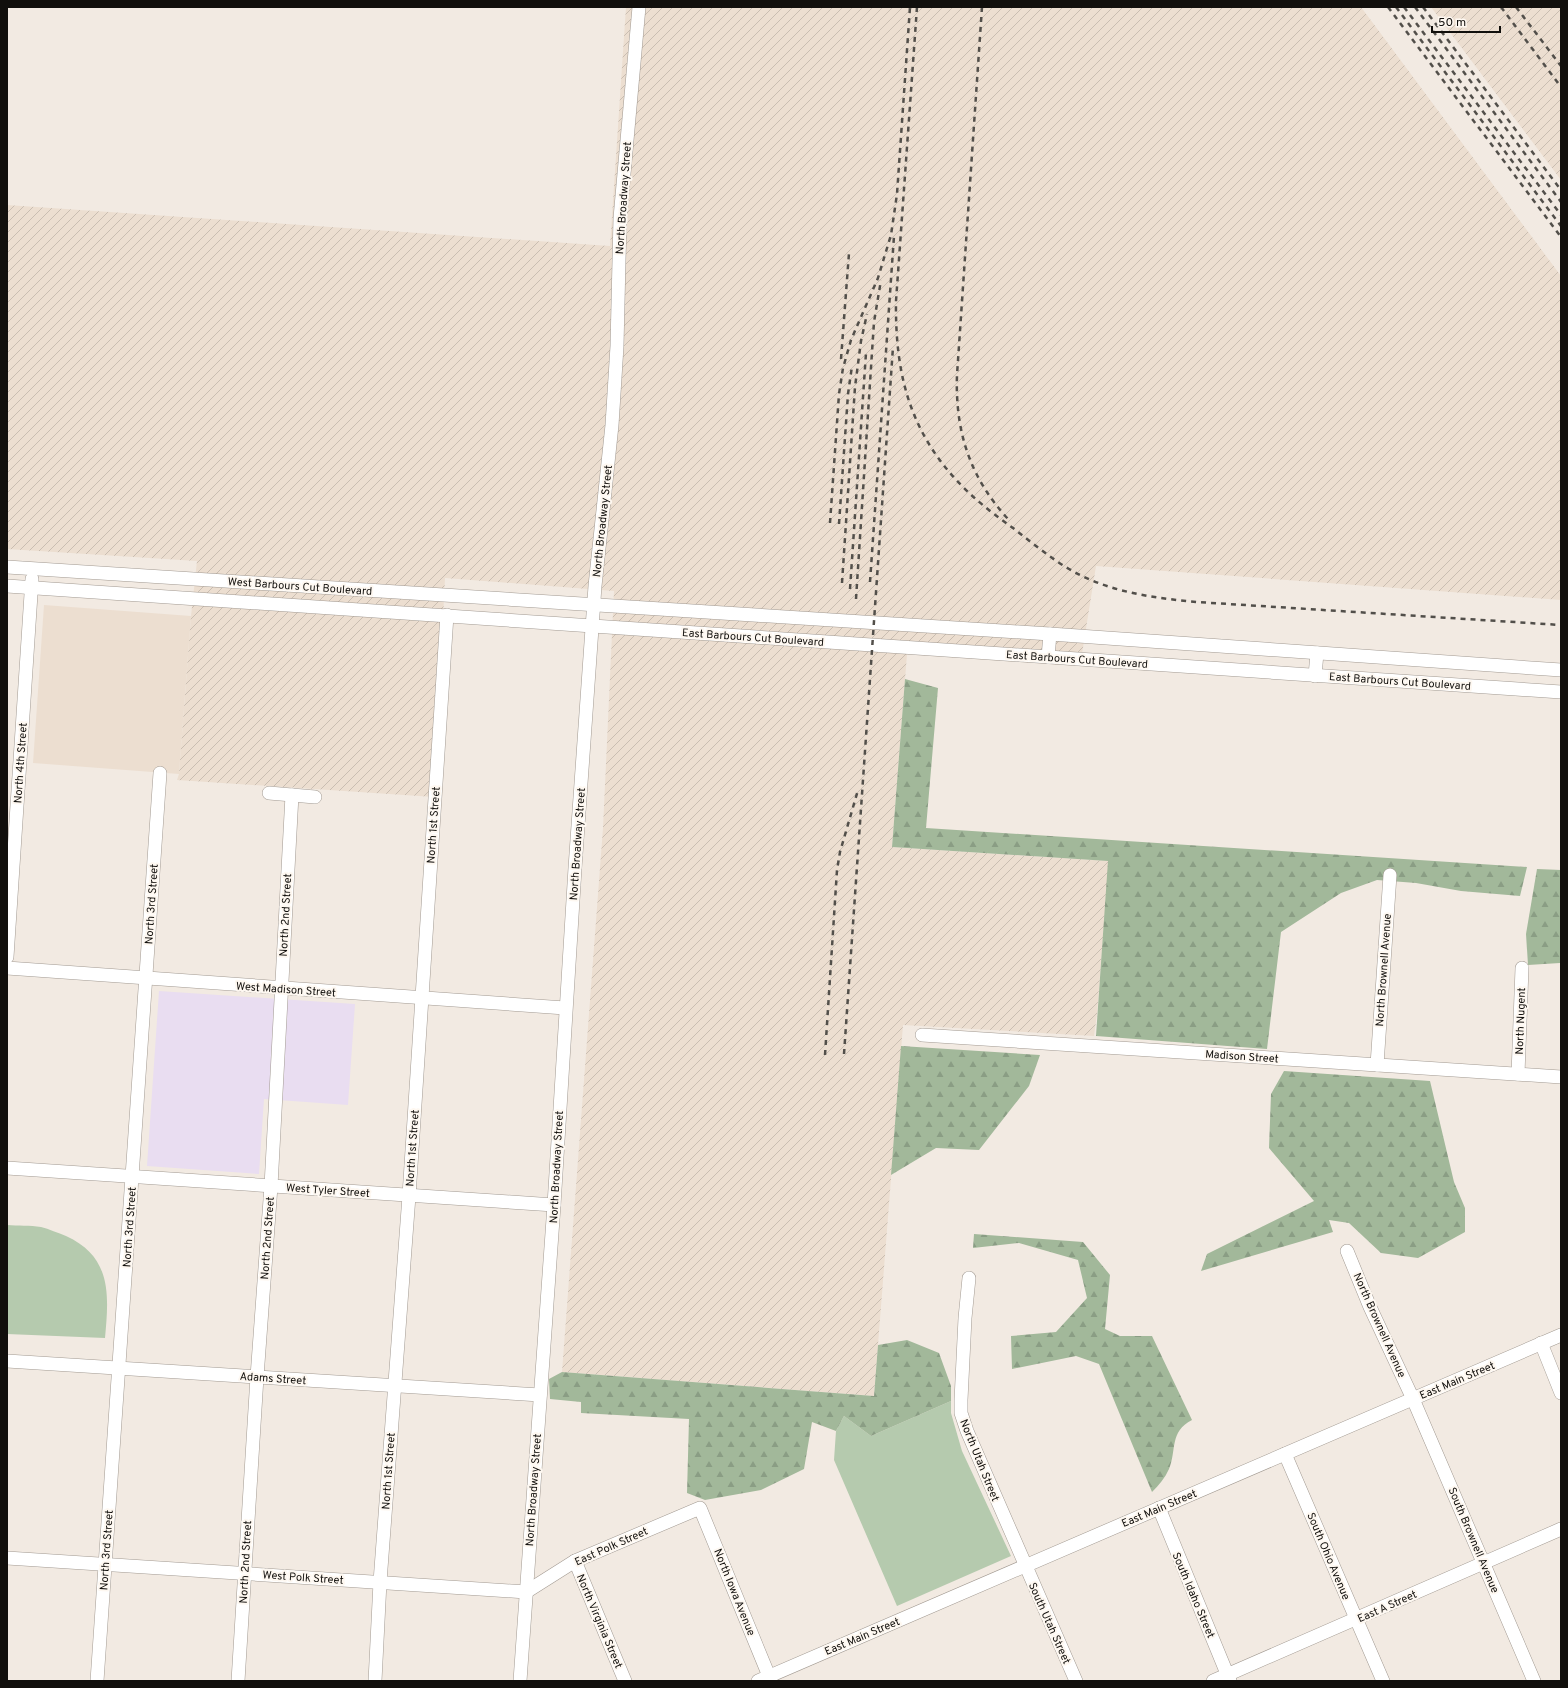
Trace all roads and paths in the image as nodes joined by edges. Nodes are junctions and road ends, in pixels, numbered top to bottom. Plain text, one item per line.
1 (639, 7) edge
2 (7, 567) edge
3 (33, 569) junction
4 (176, 578) junction
5 (266, 584) junction
6 (7, 586) edge
7 (32, 588) junction
8 (174, 597) junction
9 (263, 604) junction
10 (594, 604) junction
11 (447, 615) junction
12 (829, 620) junction
13 (592, 625) junction
14 (1050, 634) junction
15 (827, 642) junction
16 (1317, 653) junction
17 (1048, 657) junction
18 (1524, 667) junction
19 (1561, 670) edge
20 (1315, 676) junction
21 (1522, 689) junction
22 (1561, 692) edge
23 (160, 773) dead end
24 (269, 793) dead end
25 (292, 795) junction
26 (315, 797) dead end
27 (1390, 875) dead end
28 (7, 957) edge
29 (7, 968) edge
30 (1522, 968) dead end
31 (146, 979) junction
32 (282, 988) junction
33 (421, 998) junction
34 (565, 1008) junction
35 (922, 1035) dead end
36 (1377, 1065) junction
37 (1518, 1074) junction
38 (1561, 1077) edge
39 (7, 1168) edge
40 (132, 1177) junction
41 (271, 1186) junction
42 (408, 1196) junction
43 (554, 1205) junction
44 (1347, 1252) dead end
45 (969, 1278) dead end
46 (1561, 1335) edge
47 (1541, 1344) junction
48 (7, 1361) edge
49 (119, 1369) junction
50 (257, 1377) junction
51 (394, 1386) junction
52 (1561, 1393) edge
53 (540, 1395) junction
54 (1413, 1398) junction
55 (1285, 1454) junction
56 (700, 1508) joint
57 (1159, 1508) junction
58 (1561, 1529) edge
59 (7, 1558) edge
60 (575, 1562) junction
61 (1484, 1563) junction
62 (105, 1564) junction
63 (1024, 1565) junction
64 (244, 1574) junction
65 (380, 1582) junction
66 (526, 1592) junction
67 (1356, 1620) junction
68 (1229, 1678) edge
69 (766, 1679) edge
70 (97, 1681) edge
71 (238, 1681) edge
72 (375, 1681) edge
73 (520, 1681) edge
74 (625, 1681) edge
75 (1076, 1681) edge
76 (1213, 1681) edge
77 (1383, 1681) edge
78 (1534, 1681) edge

1 - 10 street, North Broadway Street
2 - 3 street, West Barbours Cut Boulevard
3 - 4 street, West Barbours Cut Boulevard
3 - 7 street, North 4th Street
4 - 5 street, West Barbours Cut Boulevard
4 - 8 street
5 - 9 street
5 - 10 street, West Barbours Cut Boulevard
6 - 7 street, West Barbours Cut Boulevard
7 - 8 street, West Barbours Cut Boulevard
7 - 28 street, North 4th Street
8 - 9 street, West Barbours Cut Boulevard
9 - 11 street, West Barbours Cut Boulevard
10 - 12 street, East Barbours Cut Boulevard
10 - 13 street, North Broadway Street
11 - 13 street, West Barbours Cut Boulevard
11 - 33 street, North 1st Street
12 - 14 street, East Barbours Cut Boulevard
12 - 15 street
13 - 15 street, East Barbours Cut Boulevard
13 - 34 street, North Broadway Street
14 - 16 street, East Barbours Cut Boulevard
14 - 17 street
15 - 17 street, East Barbours Cut Boulevard
16 - 18 street, East Barbours Cut Boulevard
16 - 20 street
17 - 20 street, East Barbours Cut Boulevard
18 - 19 street, East Barbours Cut Boulevard
18 - 21 street
20 - 21 street, East Barbours Cut Boulevard
21 - 22 street, East Barbours Cut Boulevard
23 - 31 street, North 3rd Street
24 - 25 street
25 - 26 street
25 - 32 street, North 2nd Street
27 - 36 street, North Brownell Avenue
29 - 31 street, West Madison Street
30 - 37 street, North Nugent
31 - 32 street, West Madison Street
31 - 40 street, North 3rd Street
32 - 33 street, West Madison Street
32 - 41 street, North 2nd Street
33 - 34 street, West Madison Street
33 - 42 street, North 1st Street
34 - 43 street, North Broadway Street
35 - 36 street, Madison Street
36 - 37 street, Madison Street
37 - 38 street, Madison Street
39 - 40 street, West Tyler Street
40 - 41 street, West Tyler Street
40 - 49 street, North 3rd Street
41 - 42 street, West Tyler Street
41 - 50 street, North 2nd Street
42 - 43 street, West Tyler Street
42 - 51 street, North 1st Street
43 - 53 street, North Broadway Street
44 - 54 street, North Brownell Avenue
45 - 63 street, North Utah Street
46 - 47 street, East Main Street
47 - 52 street
47 - 54 street, East Main Street
48 - 49 street, Adams Street
49 - 50 street, Adams Street
49 - 62 street, North 3rd Street
50 - 51 street, Adams Street
50 - 64 street, North 2nd Street
51 - 53 street, Adams Street
51 - 65 street, North 1st Street
53 - 66 street, North Broadway Street
54 - 55 street, East Main Street
54 - 61 street, South Brownell Avenue
55 - 57 street, East Main Street
55 - 67 street, South Ohio Avenue
56 - 60 street, East Polk Street
56 - 69 street, North Iowa Avenue
57 - 63 street, East Main Street
57 - 68 street, South Idaho Street
58 - 61 street, East A Street
59 - 62 street, West Polk Street
60 - 66 street, East Polk Street
60 - 74 street, North Virginia Street
61 - 67 street, East A Street
61 - 78 street, South Brownell Avenue
62 - 64 street, West Polk Street
62 - 70 street, North 3rd Street
63 - 69 street, East Main Street
63 - 75 street, South Utah Street
64 - 65 street, West Polk Street
64 - 71 street, North 2nd Street
65 - 66 street, West Polk Street
65 - 72 street, North 1st Street
66 - 73 street, North Broadway Street
67 - 68 street, East A Street
67 - 77 street, South Ohio Avenue
68 - 76 street, East A Street

